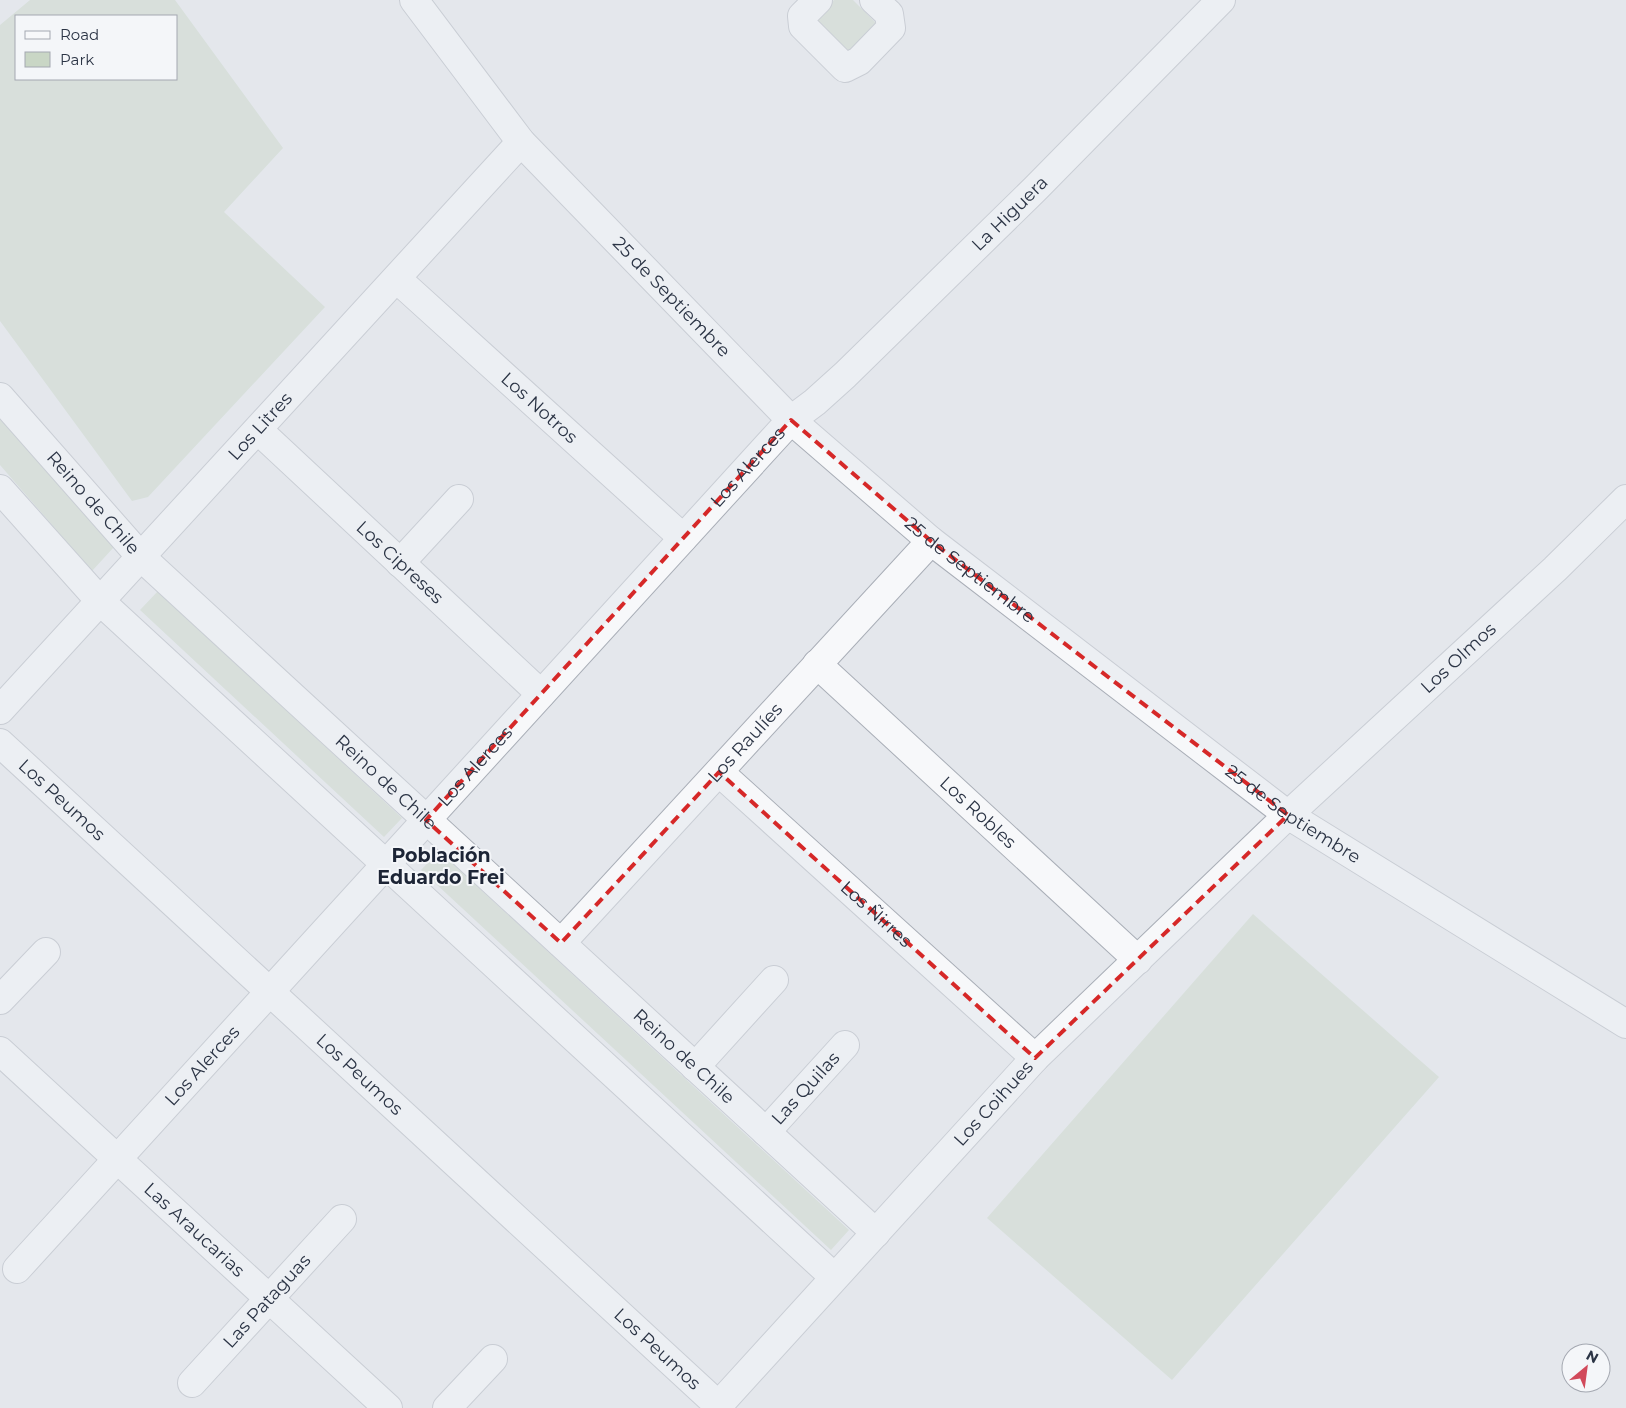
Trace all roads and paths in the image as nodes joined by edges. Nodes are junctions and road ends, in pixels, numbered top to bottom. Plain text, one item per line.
1 (414, 0) edge
2 (818, 0) edge
3 (874, 0) edge
4 (1221, 0) edge
5 (521, 142) junction
6 (397, 279) junction
7 (0, 397) edge
8 (791, 420) junction
9 (258, 430) junction
10 (0, 489) edge
11 (459, 499) dead end
12 (1626, 499) edge
13 (683, 538) junction
14 (931, 540) junction
15 (141, 557) junction
16 (400, 563) junction
17 (100, 601) junction
18 (817, 664) junction
19 (541, 694) junction
20 (0, 710) edge
21 (0, 743) edge
22 (718, 772) junction
23 (1288, 814) junction
24 (426, 820) junction
25 (386, 864) junction
26 (560, 943) junction
27 (46, 952) dead end
28 (1138, 960) junction
29 (774, 980) dead end
30 (270, 991) junction
31 (0, 1000) edge
32 (1626, 1024) edge
33 (845, 1045) dead end
34 (0, 1051) edge
35 (1035, 1058) junction
36 (695, 1067) junction
37 (766, 1132) junction
38 (118, 1159) junction
39 (342, 1219) dead end
40 (876, 1233) junction
41 (17, 1268) dead end
42 (834, 1277) junction
43 (269, 1298) junction
44 (493, 1359) dead end
45 (192, 1383) dead end
46 (717, 1407) edge
47 (388, 1408) edge
48 (447, 1408) edge

1 - 5 street, 25 de Septiembre
2 - 3 street
4 - 8 street, La Higuera
5 - 6 street, Los Litres
5 - 8 street, 25 de Septiembre
6 - 9 street, Los Litres
6 - 13 street, Los Notros
7 - 15 street, Reino de Chile
8 - 13 street, Los Alerces
8 - 14 street, 25 de Septiembre
9 - 15 street, Los Litres
9 - 16 street, Los Cipreses
10 - 17 street
11 - 16 street
12 - 23 street, Los Olmos
13 - 19 street, Los Alerces
14 - 18 street, Los Raulíes
14 - 23 street, 25 de Septiembre
15 - 17 street, Los Litres
15 - 24 street, Reino de Chile
16 - 19 street, Los Cipreses
17 - 20 street, Los Litres
17 - 25 street
18 - 22 street, Los Raulíes
18 - 28 street, Los Robles
19 - 24 street, Los Alerces
21 - 30 street, Los Peumos
22 - 26 street, Los Raulíes
22 - 35 street, Los Ñirres
23 - 28 street, Los Coihues
23 - 32 street, 25 de Septiembre
24 - 25 street, Los Alerces
24 - 26 street, Reino de Chile
25 - 30 street, Los Alerces
25 - 42 street
26 - 36 street, Reino de Chile
27 - 31 street
28 - 35 street, Los Coihues
29 - 36 street
30 - 38 street, Los Alerces
30 - 46 street, Los Peumos
33 - 37 street, Las Quilas
34 - 38 street, Las Araucarias
35 - 40 street, Los Coihues
36 - 37 street, Reino de Chile
37 - 40 street, Reino de Chile
38 - 41 street, Los Alerces
38 - 43 street, Las Araucarias
39 - 43 street, Las Pataguas
40 - 42 street, Los Coihues
42 - 46 street, Los Coihues
43 - 45 street, Las Pataguas
43 - 47 street, Las Araucarias
44 - 48 street

